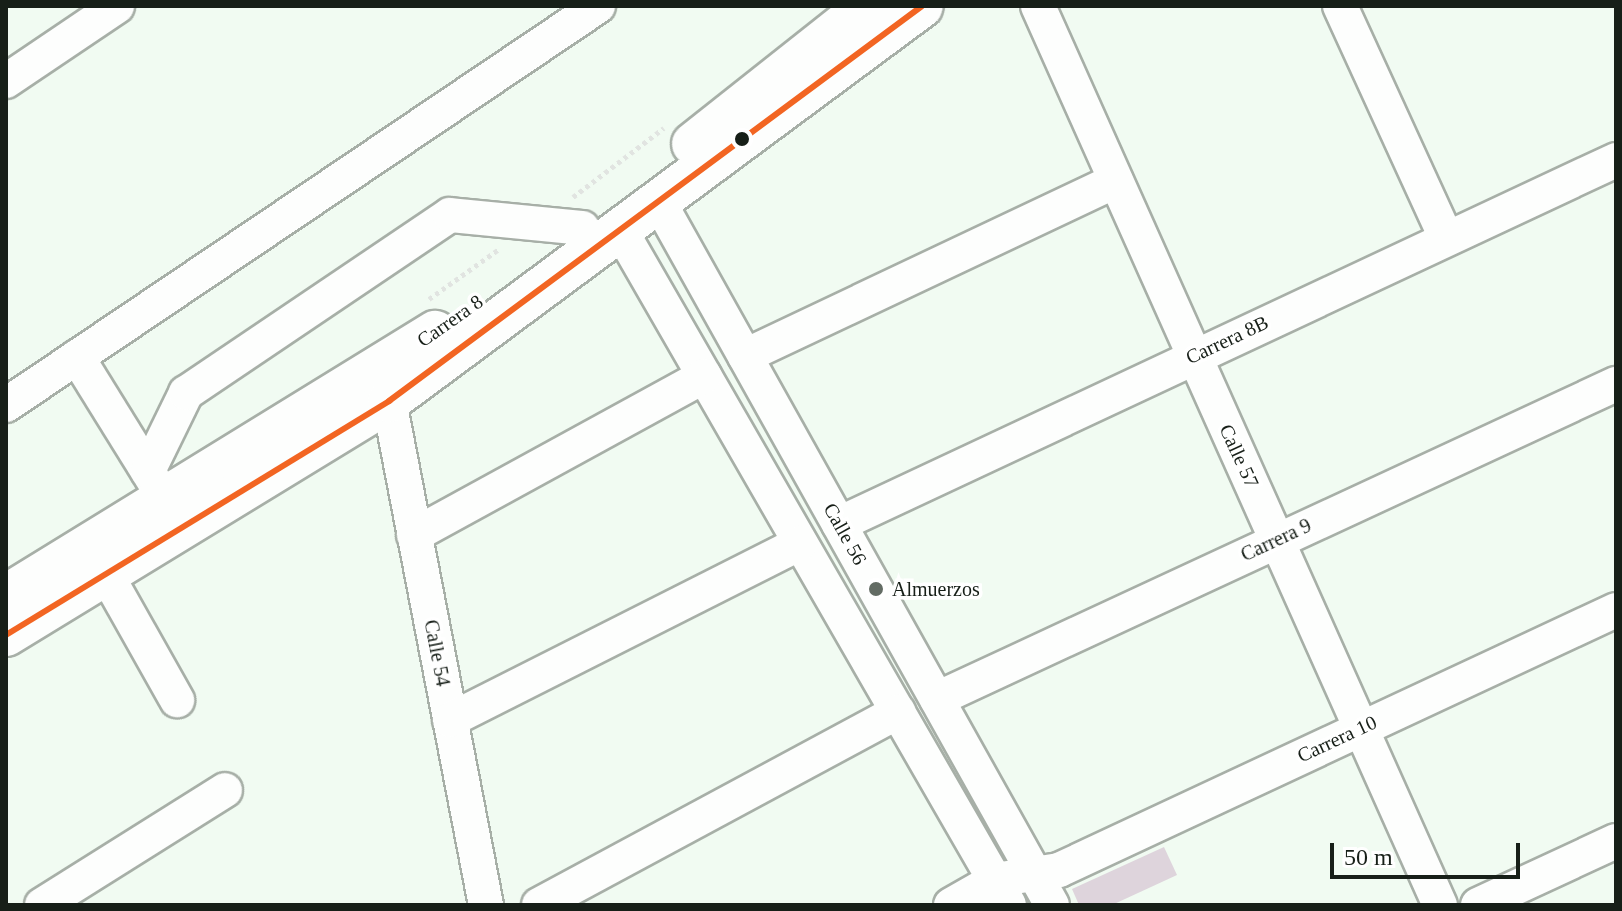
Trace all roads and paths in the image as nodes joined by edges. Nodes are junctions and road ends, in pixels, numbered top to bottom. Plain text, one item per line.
1 (117, 6) edge
2 (598, 6) edge
3 (867, 6) edge
4 (922, 6) edge
5 (1038, 6) edge
6 (1340, 6) edge
7 (6, 81) edge
8 (668, 125) dead end
9 (1616, 160) edge
10 (1116, 181) junction
11 (660, 204) junction
12 (534, 224) junction
13 (602, 230) junction
14 (1446, 238) junction
15 (421, 305) dead end
16 (745, 356) junction
17 (1193, 356) junction
18 (77, 357) junction
19 (704, 376) junction
20 (1616, 384) edge
21 (389, 401) junction
22 (6, 405) edge
23 (151, 476) junction
24 (839, 524) junction
25 (414, 535) junction
26 (1277, 539) junction
27 (800, 543) junction
28 (106, 574) junction
29 (6, 596) edge
30 (1616, 610) edge
31 (6, 635) edge
32 (937, 699) junction
33 (177, 700) dead end
34 (898, 712) junction
35 (450, 720) junction
36 (1362, 727) junction
37 (225, 790) dead end
38 (1616, 841) edge
39 (1042, 888) edge
40 (1002, 893) edge
41 (42, 905) edge
42 (486, 905) edge
43 (539, 905) edge
44 (951, 905) edge
45 (1440, 905) edge
46 (1478, 905) edge

1 - 7 street
2 - 18 street
3 - 13 main road, Carrera 8
4 - 11 main road, Carrera 8
5 - 10 street, Calle 57
6 - 14 street
8 - 12 path
9 - 14 street, Carrera 8B
10 - 16 street
10 - 17 street, Calle 57
11 - 13 main road, Carrera 8
11 - 16 street, Calle 56
12 - 13 street
12 - 15 path
12 - 23 street
13 - 19 street
13 - 21 main road, Carrera 8
13 - 23 main road, Carrera 8
14 - 17 street, Carrera 8B
16 - 24 street, Calle 56
17 - 24 street, Carrera 8B
17 - 26 street, Calle 57
18 - 22 street
18 - 23 street
19 - 25 street
19 - 27 street
20 - 26 street, Carrera 9
21 - 25 street, Calle 54
21 - 28 main road, Carrera 8
23 - 29 main road, Carrera 8
24 - 32 street, Calle 56
25 - 35 street, Calle 54
26 - 32 street, Carrera 9
26 - 36 street, Calle 57
27 - 34 street
27 - 35 street
28 - 31 main road, Carrera 8
28 - 33 street
30 - 36 street, Carrera 10
32 - 39 street, Calle 56
34 - 40 street
34 - 43 street
35 - 42 street, Calle 54
36 - 39 street, Carrera 10
36 - 45 street, Calle 57
37 - 41 street
38 - 46 street
39 - 40 street, Carrera 10
40 - 44 street, Carrera 10

